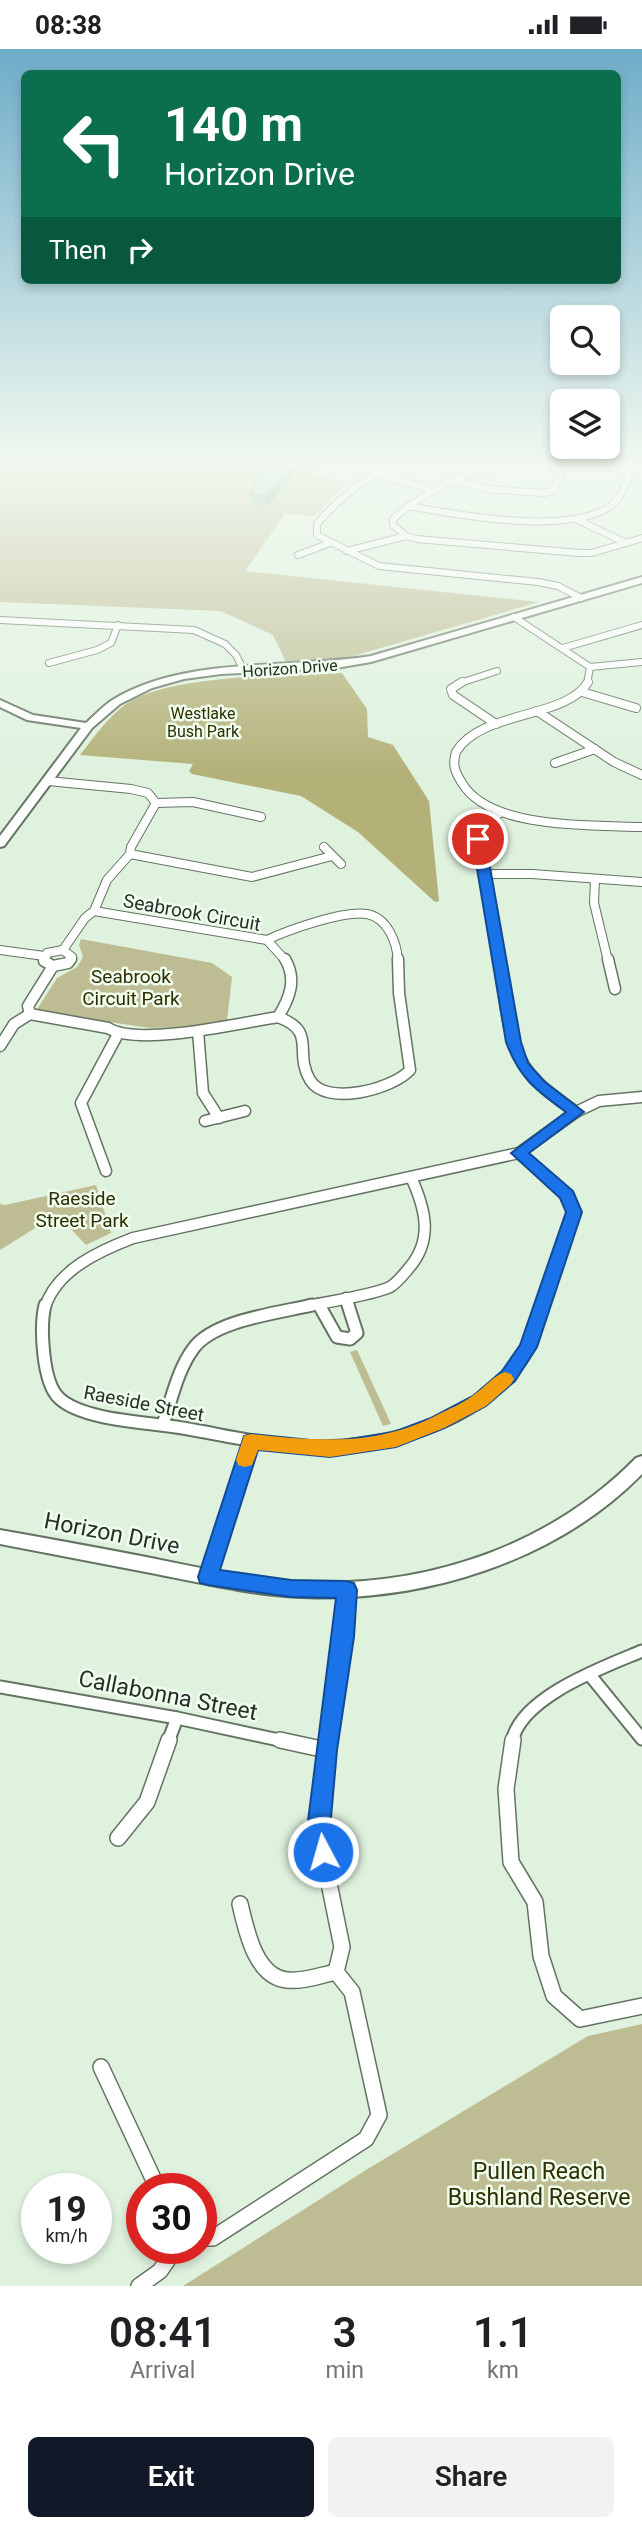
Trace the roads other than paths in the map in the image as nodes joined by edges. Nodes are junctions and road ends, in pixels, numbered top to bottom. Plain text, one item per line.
1 (393, 567) edge
2 (642, 580) edge
3 (581, 598) junction
4 (514, 617) junction
5 (0, 620) edge
6 (118, 625) junction
7 (642, 625) edge
8 (563, 648) junction
9 (642, 662) edge
10 (49, 663) dead end
11 (590, 667) junction
12 (244, 671) junction
13 (496, 671) dead end
14 (582, 692) junction
15 (2, 706) edge
16 (636, 708) dead end
17 (537, 711) junction
18 (496, 724) junction
19 (88, 726) junction
20 (596, 749) junction
21 (555, 763) dead end
22 (642, 775) edge
23 (48, 781) junction
24 (156, 803) junction
25 (500, 813) junction
26 (261, 817) dead end
27 (642, 827) edge
28 (0, 844) edge
29 (324, 847) dead end
30 (130, 854) junction
31 (332, 856) junction
32 (341, 864) dead end
33 (485, 874) junction
34 (596, 879) junction
35 (642, 882) edge
36 (94, 911) junction
37 (267, 940) junction
38 (0, 950) edge
39 (63, 950) junction
40 (44, 956) junction
41 (53, 966) junction
42 (615, 989) dead end
43 (30, 1014) junction
44 (278, 1017) junction
45 (198, 1031) junction
46 (118, 1034) junction
47 (0, 1046) edge
48 (642, 1097) edge
49 (245, 1111) dead end
50 (576, 1112) junction
51 (219, 1118) junction
52 (205, 1121) dead end
53 (519, 1153) junction
54 (106, 1171) dead end
55 (411, 1177) junction
56 (346, 1298) junction
57 (318, 1304) junction
58 (163, 1424) junction
59 (251, 1442) junction
60 (642, 1463) edge
61 (0, 1537) edge
62 (208, 1577) junction
63 (346, 1590) junction
64 (642, 1651) edge
65 (589, 1674) junction
66 (0, 1687) edge
67 (177, 1718) junction
68 (642, 1739) edge
69 (326, 1750) junction
70 (118, 1838) dead end
71 (240, 1904) dead end
72 (336, 1972) junction
73 (642, 2006) edge
74 (101, 2067) dead end
75 (151, 2173) edge
76 (217, 2235) edge
77 (165, 2264) edge
78 (139, 2286) edge

1 - 3 street
2 - 3 street, Horizon Drive
3 - 4 street, Horizon Drive
4 - 8 street
4 - 12 street, Horizon Drive
5 - 6 street
6 - 10 street
6 - 12 street
7 - 8 street
8 - 11 street
9 - 11 street
11 - 14 street
12 - 19 street, Horizon Drive
13 - 18 street
14 - 16 street
14 - 17 street
15 - 19 street
17 - 18 street
17 - 20 street
18 - 25 street
19 - 23 street, Horizon Drive
20 - 21 street
20 - 22 street
23 - 24 street
23 - 28 street, Horizon Drive
24 - 26 street
24 - 30 street, Seabrook Circuit
25 - 27 street
25 - 33 street
29 - 31 street
30 - 31 street
30 - 36 street, Seabrook Circuit
31 - 32 street
33 - 34 street
33 - 50 street
34 - 35 street
34 - 42 street
36 - 37 street, Seabrook Circuit
36 - 39 street, Seabrook Circuit
37 - 44 street, Seabrook Circuit
37 - 44 street
38 - 40 street
39 - 40 street
39 - 41 street, Seabrook Circuit
40 - 41 street
41 - 43 street
43 - 46 street
43 - 47 street
44 - 45 street
45 - 46 street
45 - 51 street
46 - 54 street
48 - 50 street, Raeside Street
49 - 51 street
50 - 53 street, Raeside Street
51 - 52 street
53 - 55 street, Raeside Street
53 - 59 street, Raeside Street
55 - 56 street
55 - 58 street, Raeside Street
56 - 57 street
56 - 57 street
57 - 58 street
58 - 59 street, Raeside Street
59 - 62 street
60 - 63 street, Horizon Drive
61 - 62 street, Horizon Drive
62 - 63 street, Horizon Drive
63 - 69 street
64 - 65 street
65 - 68 street
65 - 73 street
66 - 67 street, Callabonna Street
67 - 69 street, Callabonna Street
67 - 70 street
69 - 72 street
71 - 72 street
72 - 76 street
74 - 75 street
77 - 78 street

